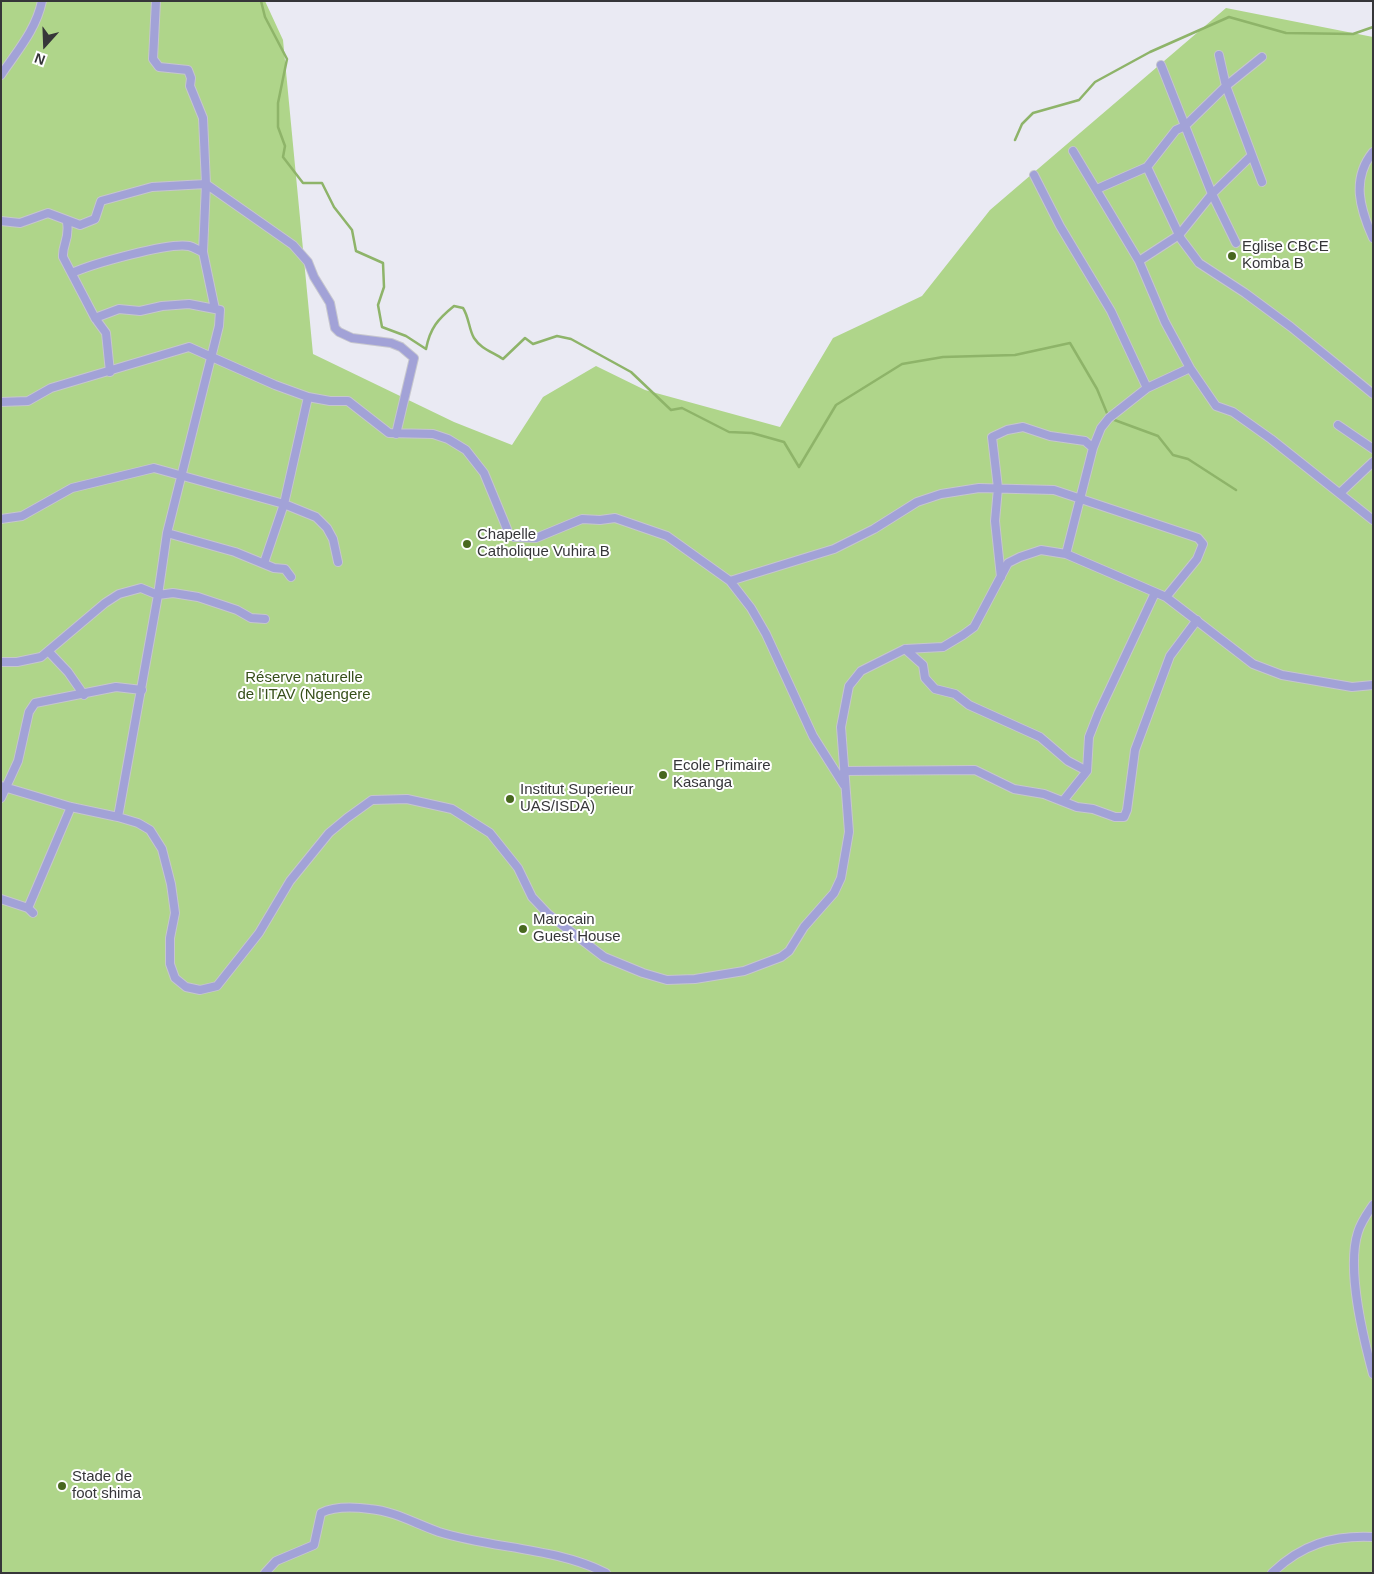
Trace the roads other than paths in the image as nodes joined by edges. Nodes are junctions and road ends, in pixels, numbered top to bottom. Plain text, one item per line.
1 (42, 1) edge
2 (156, 1) edge
3 (1219, 55) dead end
4 (1262, 57) dead end
5 (1161, 65) dead end
6 (1, 74) edge
7 (1226, 86) junction
8 (1185, 126) junction
9 (1074, 151) dead end
10 (1373, 152) edge
11 (1251, 156) junction
12 (1147, 167) junction
13 (1034, 175) dead end
14 (1262, 182) dead end
15 (206, 184) junction
16 (1097, 189) junction
17 (1212, 194) junction
18 (1, 221) edge
19 (67, 222) junction
20 (1179, 235) junction
21 (1373, 238) edge
22 (1236, 243) dead end
23 (203, 252) junction
24 (1139, 261) junction
25 (72, 272) junction
26 (215, 309) junction
27 (95, 318) junction
28 (210, 358) junction
29 (1190, 368) junction
30 (110, 372) junction
31 (1147, 388) junction
32 (1373, 394) edge
33 (308, 397) junction
34 (1, 402) edge
35 (1338, 425) dead end
36 (396, 434) junction
37 (1093, 448) junction
38 (1373, 449) edge
39 (1373, 462) edge
40 (181, 477) junction
41 (998, 488) junction
42 (1340, 493) junction
43 (1081, 501) junction
44 (284, 504) junction
45 (1, 519) edge
46 (1373, 520) edge
47 (167, 533) junction
48 (1066, 554) junction
49 (338, 562) dead end
50 (264, 563) junction
51 (291, 577) dead end
52 (1001, 579) junction
53 (730, 581) junction
54 (1155, 592) junction
55 (158, 595) junction
56 (1166, 597) junction
57 (265, 619) dead end
58 (1197, 620) junction
59 (905, 649) junction
60 (49, 652) junction
61 (1, 662) edge
62 (1373, 685) edge
63 (142, 690) junction
64 (84, 695) junction
65 (844, 771) junction
66 (1087, 771) junction
67 (845, 786) junction
68 (4, 787) edge
69 (1, 798) edge
70 (1063, 801) junction
71 (71, 807) junction
72 (118, 817) junction
73 (1, 899) edge
74 (1373, 1205) edge
75 (1373, 1374) edge
76 (1373, 1537) edge
77 (265, 1573) edge
78 (606, 1573) edge
79 (1272, 1573) edge

1 - 6 street
2 - 15 street
3 - 7 street
4 - 7 street
5 - 8 street
7 - 8 street
7 - 11 street
8 - 12 street
8 - 17 street
9 - 16 street
10 - 21 street
11 - 14 street
11 - 17 street
12 - 16 street
12 - 20 street
13 - 31 street
15 - 19 street
15 - 23 street
15 - 36 street
16 - 24 street
17 - 20 street
17 - 22 street
18 - 19 street
19 - 25 street
20 - 24 street
20 - 32 street
23 - 25 street
23 - 26 street
24 - 29 street
25 - 27 street
26 - 27 street
26 - 28 street
27 - 30 street
28 - 30 street
28 - 33 street
28 - 40 street
29 - 31 street
29 - 42 street
30 - 34 street
31 - 37 street
33 - 36 street
33 - 44 street
35 - 38 street
36 - 53 street
37 - 41 street
37 - 43 street
39 - 42 street
40 - 44 street
40 - 45 street
40 - 47 street
41 - 43 street
41 - 52 street
41 - 53 street
42 - 46 street
43 - 48 street
43 - 56 street
44 - 49 street
44 - 50 street
47 - 50 street
47 - 55 street
48 - 52 street
48 - 54 street
50 - 51 street
52 - 59 street
53 - 67 street
54 - 56 street
54 - 66 street
55 - 57 street
55 - 60 street
55 - 63 street
56 - 58 street
58 - 62 street
58 - 70 street
59 - 65 street
59 - 66 street
60 - 61 street
60 - 64 street
63 - 64 street
63 - 72 street
64 - 68 street
65 - 67 street
65 - 70 street
66 - 70 street
67 - 72 street
68 - 69 street
68 - 71 street
71 - 72 street
71 - 73 street
74 - 75 street
76 - 79 street
77 - 78 street

